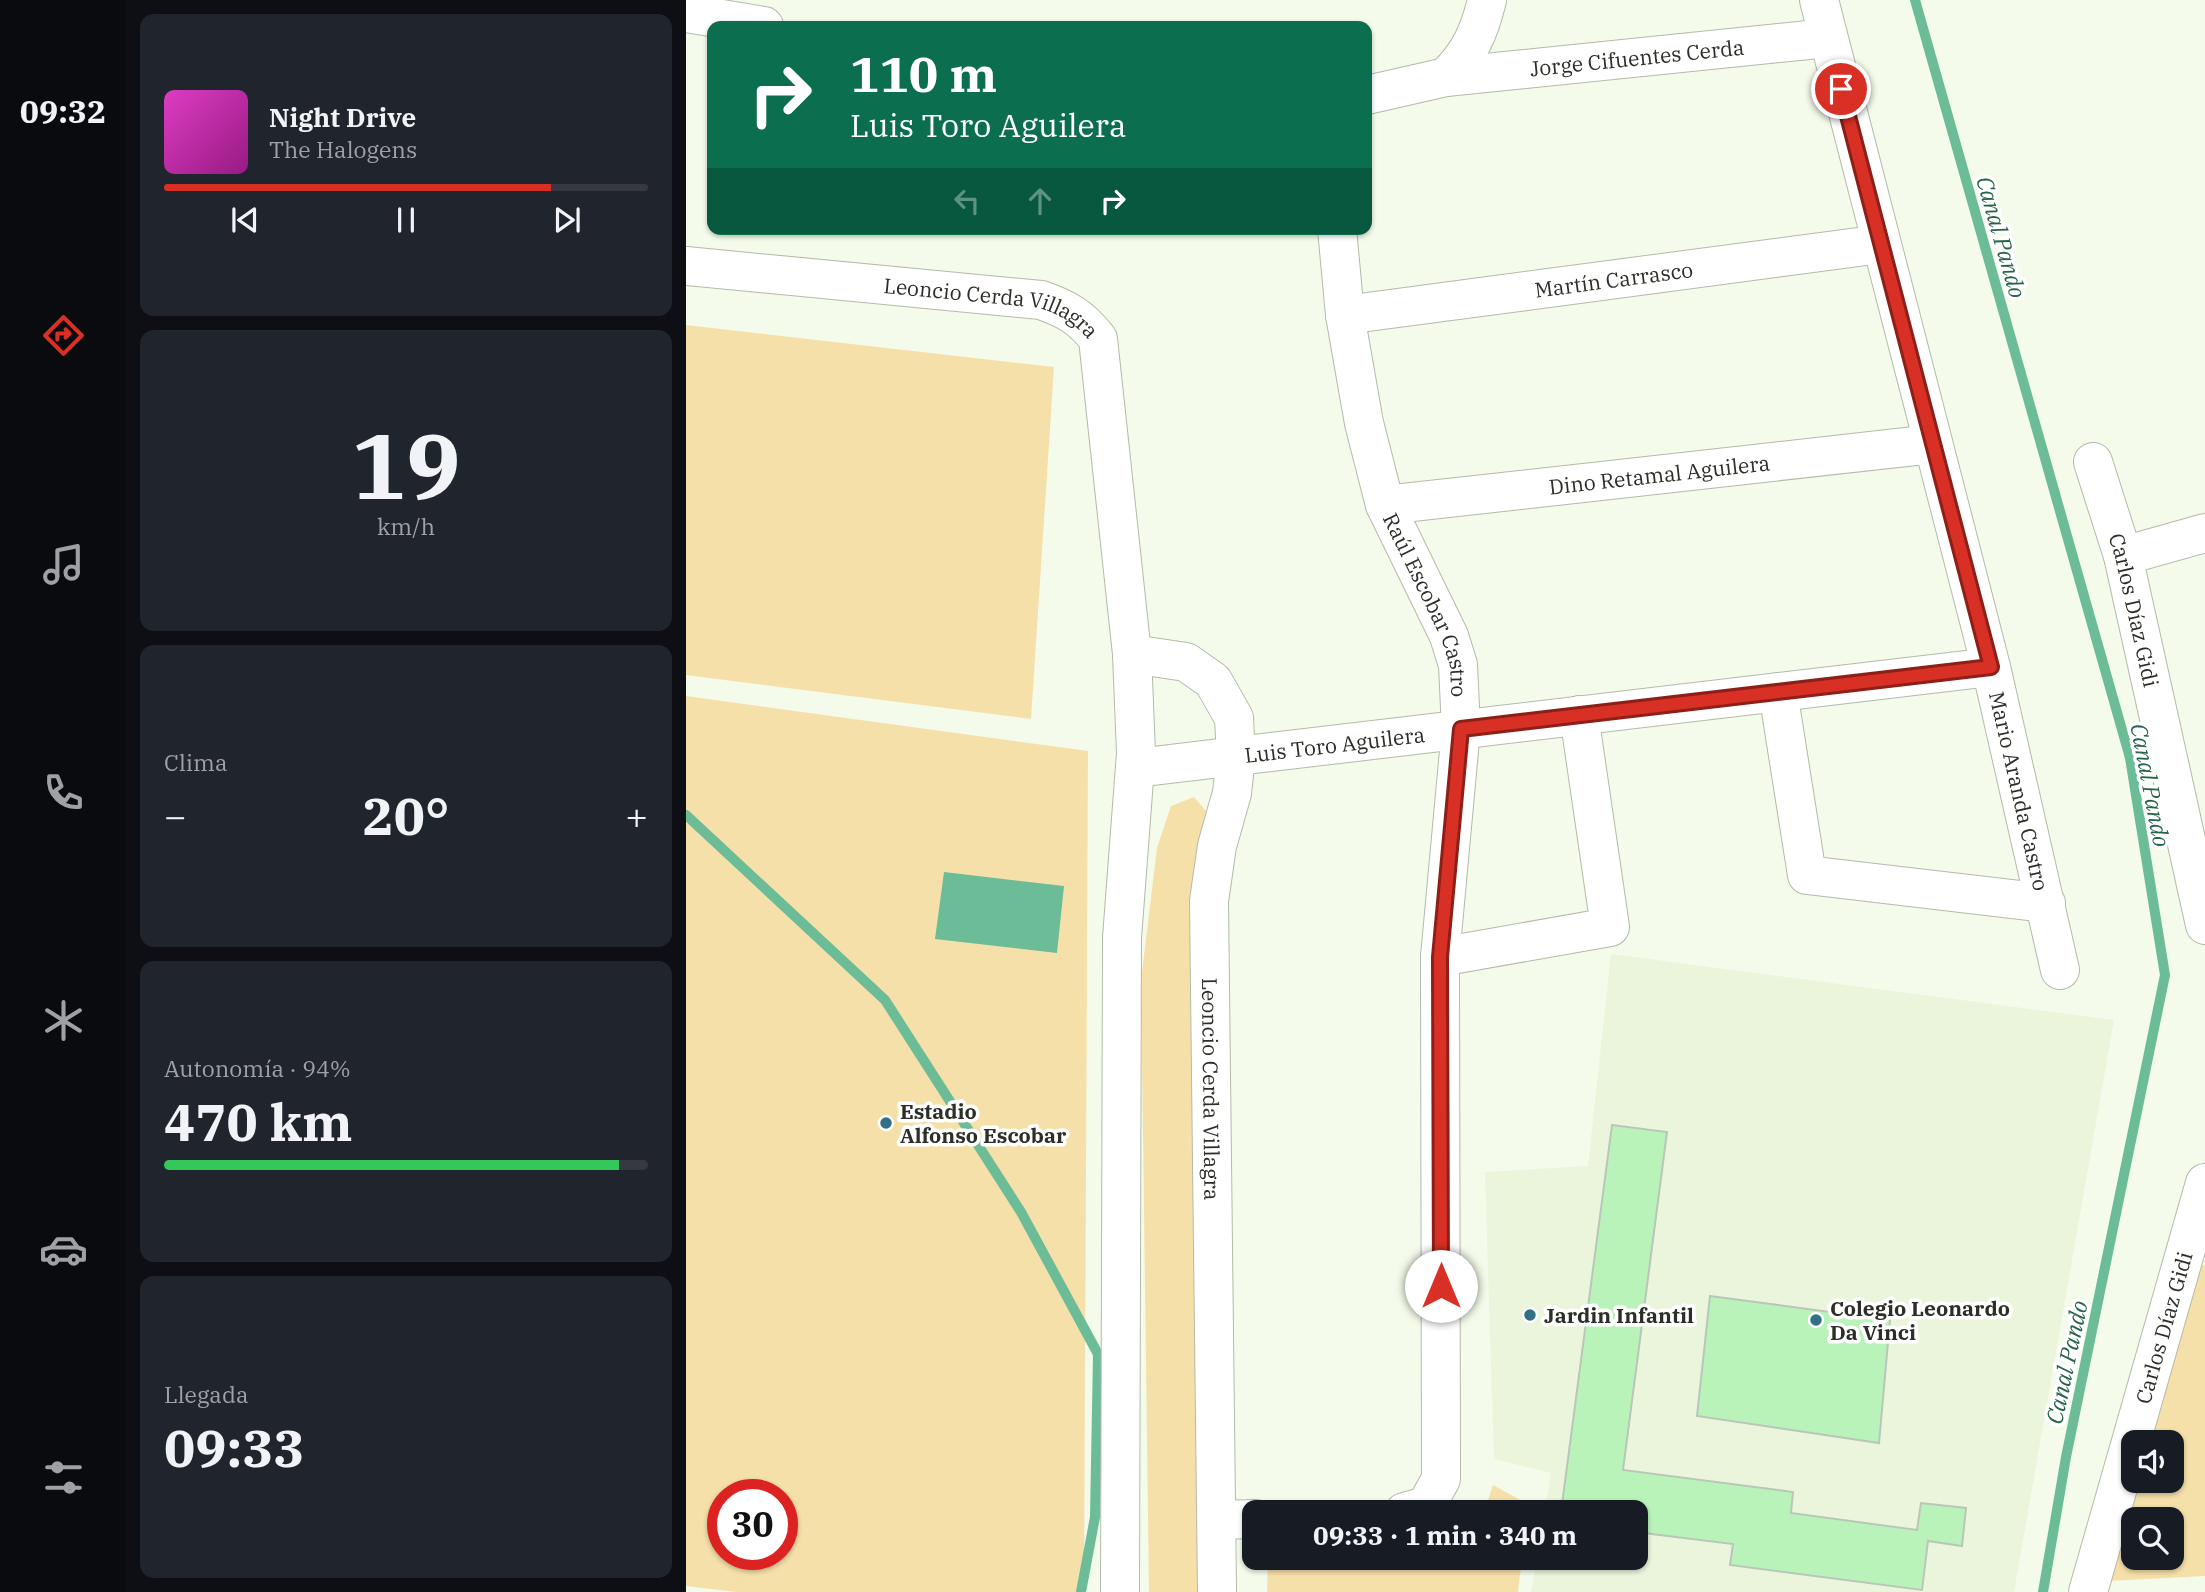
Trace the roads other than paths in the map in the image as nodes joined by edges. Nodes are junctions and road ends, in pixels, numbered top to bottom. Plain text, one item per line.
1 (1487, 0) edge
2 (1819, 0) edge
3 (686, 13) edge
4 (734, 21) edge
5 (1828, 38) junction
6 (1446, 77) junction
7 (1372, 94) edge
8 (1338, 235) edge
9 (1881, 244) junction
10 (686, 266) edge
11 (1345, 314) junction
12 (1933, 443) junction
13 (2093, 462) dead end
14 (1385, 505) junction
15 (2205, 534) edge
16 (2123, 556) junction
17 (1132, 654) junction
18 (1991, 667) junction
19 (1778, 692) junction
20 (1579, 715) junction
21 (1461, 729) junction
22 (1236, 756) junction
23 (1136, 768) junction
24 (2046, 903) junction
25 (2205, 925) edge
26 (1440, 957) junction
27 (2060, 971) dead end
28 (2205, 1185) edge
29 (2197, 1235) edge
30 (1429, 1500) edge
31 (1242, 1519) edge
32 (1217, 1520) junction
33 (1120, 1592) edge
34 (1217, 1592) edge
35 (2088, 1592) edge

1 - 6 street
2 - 5 street, Mario Aranda Castro
3 - 4 street
5 - 6 street, Jorge Cifuentes Cerda
5 - 9 street, Mario Aranda Castro
6 - 7 street, Jorge Cifuentes Cerda
8 - 11 street, Raúl Escobar Castro
9 - 11 street, Martín Carrasco
9 - 12 street, Mario Aranda Castro
10 - 17 street, Leoncio Cerda Villagra
11 - 14 street, Raúl Escobar Castro
12 - 14 street, Dino Retamal Aguilera
12 - 18 street, Mario Aranda Castro
13 - 16 street, Carlos Díaz Gidi
14 - 21 street, Raúl Escobar Castro
15 - 16 street
16 - 25 street, Carlos Díaz Gidi
17 - 22 street, Leoncio Cerda Villagra
17 - 23 street, Leoncio Cerda Villagra
18 - 19 street, Luis Toro Aguilera
18 - 24 street, Mario Aranda Castro
19 - 20 street, Luis Toro Aguilera
19 - 24 street
20 - 21 street, Luis Toro Aguilera
20 - 26 street
21 - 22 street, Luis Toro Aguilera
21 - 26 street, Raúl Escobar Castro
22 - 23 street, Luis Toro Aguilera
22 - 32 street, Leoncio Cerda Villagra
23 - 33 street, Leoncio Cerda Villagra
24 - 27 street, Mario Aranda Castro
26 - 30 street, Raúl Escobar Castro
28 - 29 street, Carlos Díaz Gidi
29 - 35 street, Carlos Díaz Gidi
31 - 32 street
32 - 34 street, Leoncio Cerda Villagra

